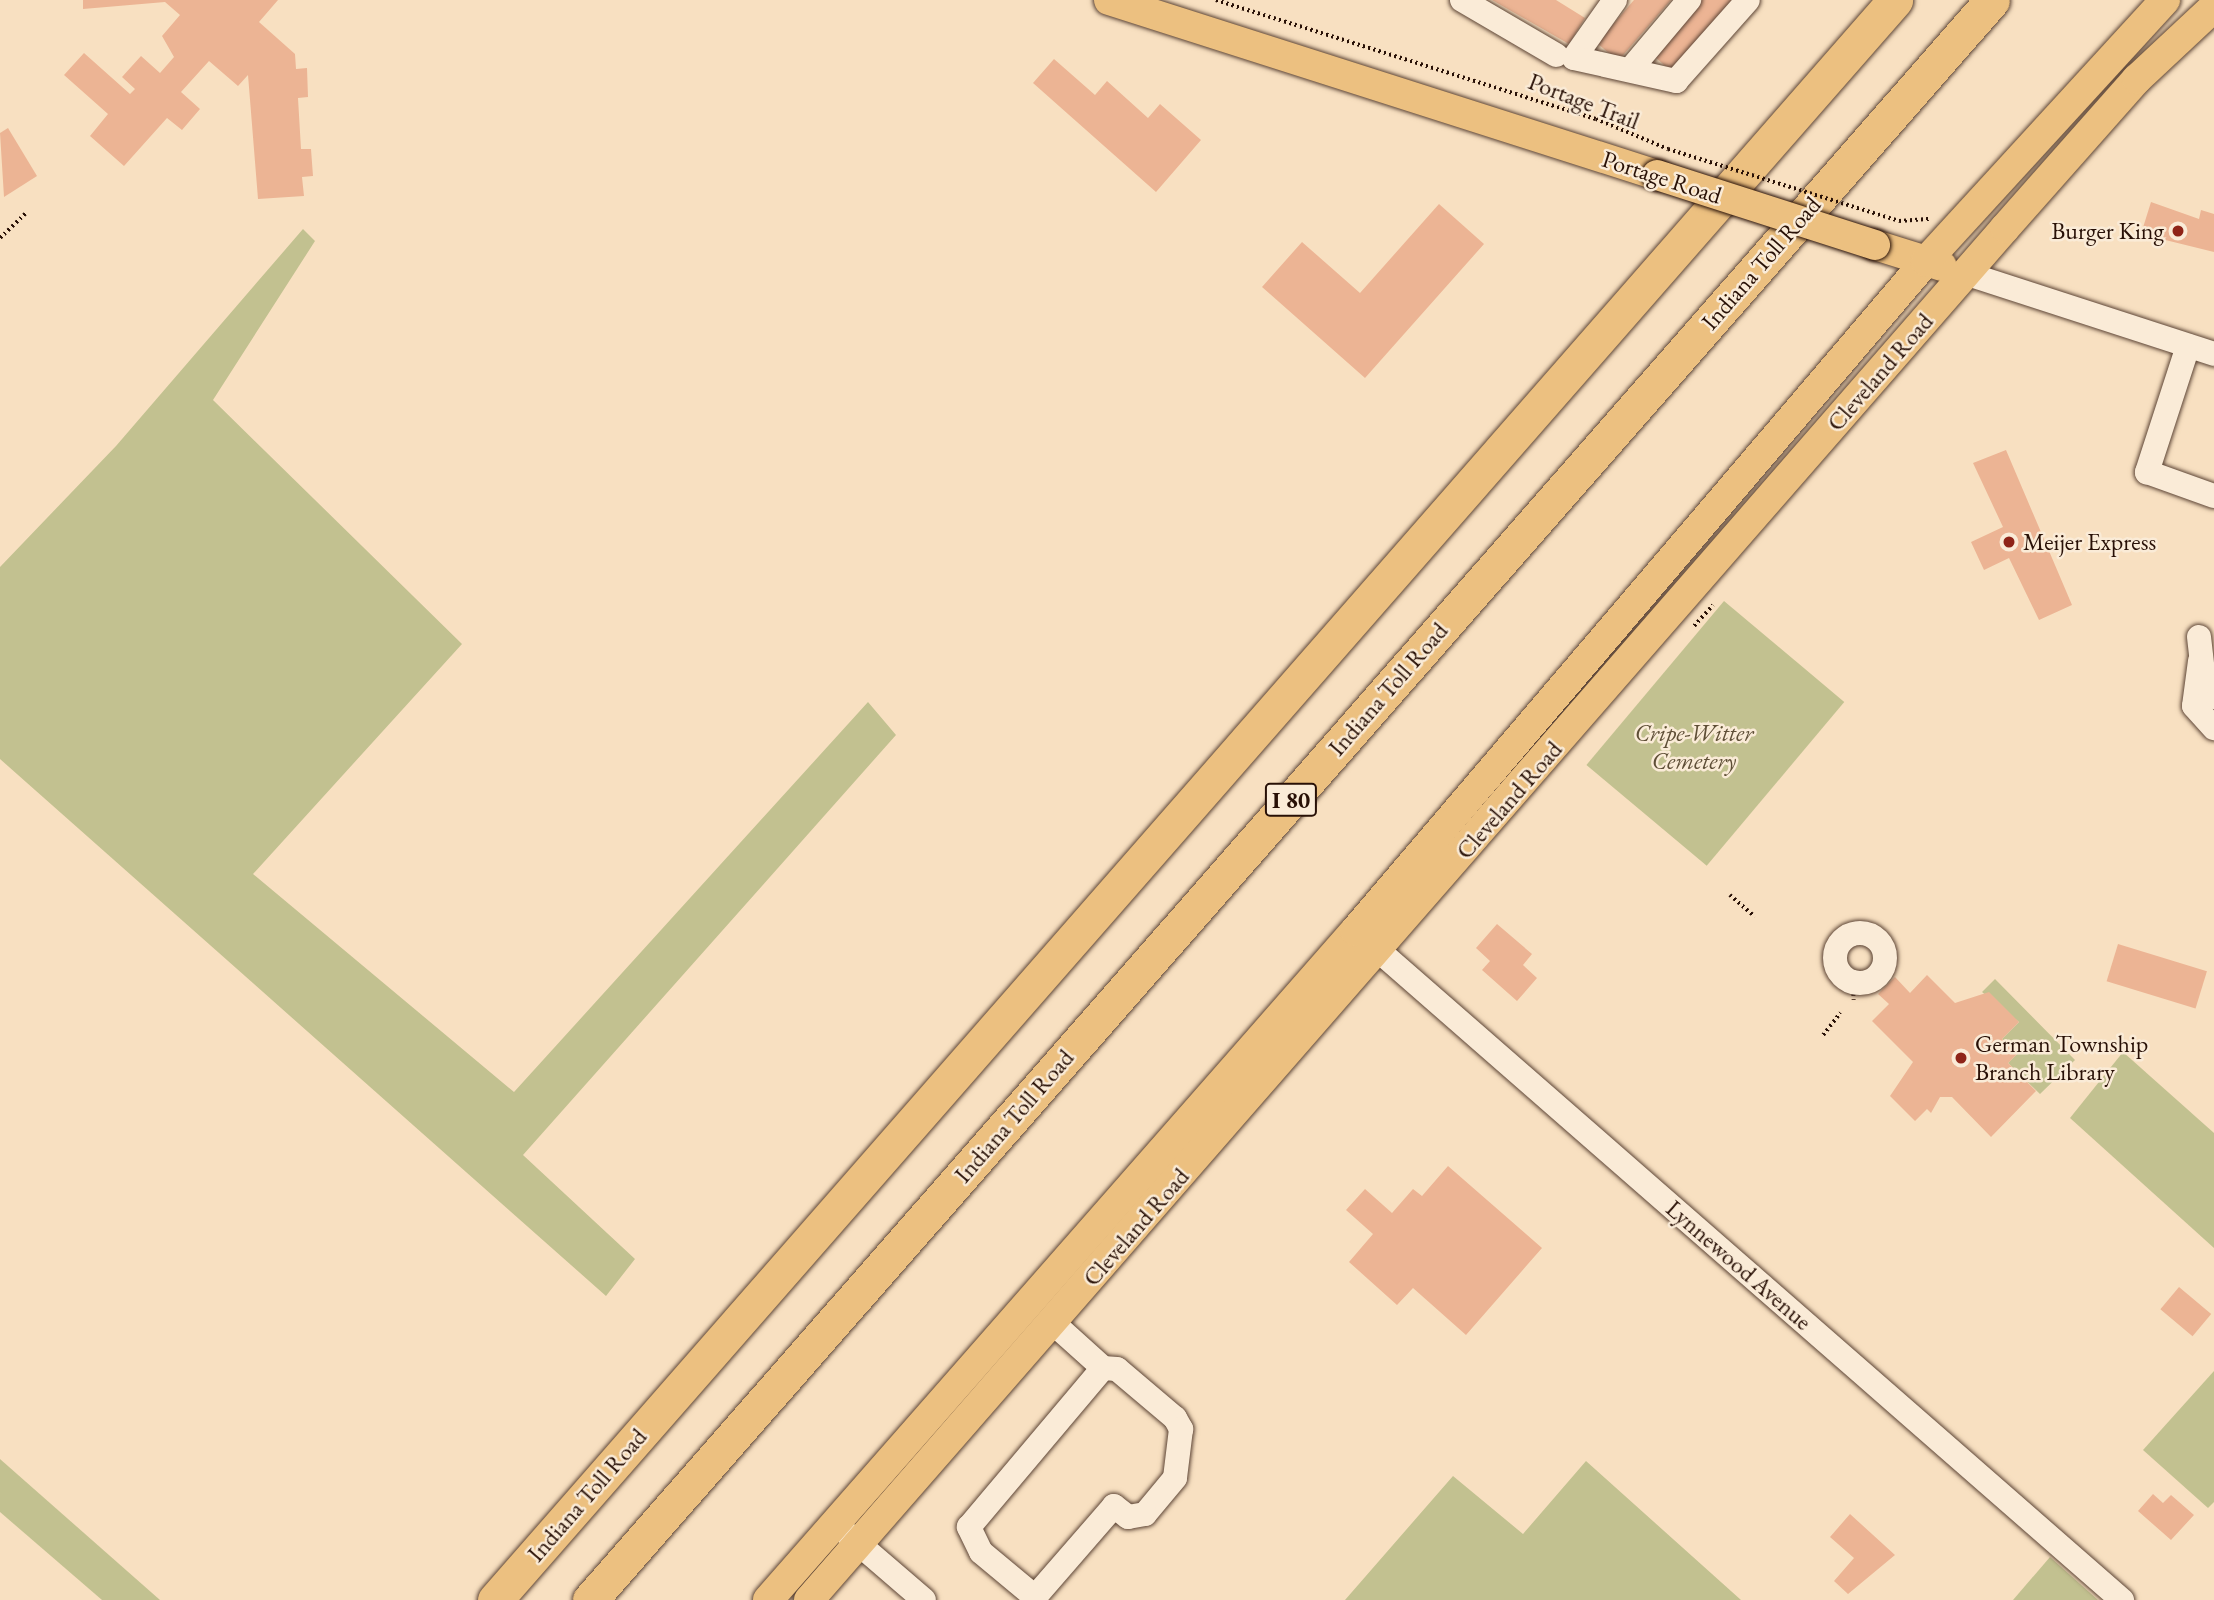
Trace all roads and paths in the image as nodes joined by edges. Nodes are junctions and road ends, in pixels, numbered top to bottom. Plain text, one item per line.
1 (1109, 0) edge
2 (1216, 0) edge
3 (1462, 0) edge
4 (1615, 0) edge
5 (1689, 0) edge
6 (1748, 0) edge
7 (1895, 0) edge
8 (1992, 0) edge
9 (2165, 0) edge
10 (2214, 6) edge
11 (1556, 55) dead end
12 (1630, 70) junction
13 (1663, 162) junction
14 (27, 212) dead end
15 (1938, 220) dead end
16 (0, 238) edge
17 (1926, 261) junction
18 (1965, 273) junction
19 (2188, 346) junction
20 (2214, 354) edge
21 (2214, 496) edge
22 (2214, 697) edge
23 (2214, 728) edge
24 (1730, 895) dead end
25 (1755, 917) dead end
26 (1355, 931) junction
27 (1379, 950) junction
28 (1840, 1013) dead end
29 (1823, 1035) dead end
30 (1052, 1322) junction
31 (1103, 1368) junction
32 (835, 1522) junction
33 (859, 1544) junction
34 (1035, 1599) edge
35 (495, 1600) edge
36 (590, 1600) edge
37 (768, 1600) edge
38 (809, 1600) edge
39 (924, 1600) edge
40 (2122, 1600) edge

1 - 13 main road, Portage Road
2 - 13 path, Portage Trail
3 - 11 street
4 - 12 street
5 - 12 street
6 - 12 street
7 - 35 highway, Indiana Toll Road
8 - 36 highway, Indiana Toll Road / I 80
9 - 17 main road, Cleveland Road
10 - 18 main road, Cleveland Road
13 - 15 path, Portage Trail, bridge
13 - 17 main road, Portage Road, bridge
14 - 16 path
17 - 18 main road, Portage Road
17 - 26 main road, Cleveland Road
18 - 19 street, Portage Road
18 - 27 main road, Cleveland Road
19 - 20 street, Portage Road
19 - 21 street
22 - 23 street
24 - 25 path
26 - 27 street, Lynnewood Avenue
26 - 32 main road, Cleveland Road
27 - 30 main road, Cleveland Road
27 - 40 street, Lynnewood Avenue
28 - 29 path
30 - 31 street
30 - 33 main road, Cleveland Road
31 - 34 street
31 - 34 street
32 - 33 street
32 - 37 main road, Cleveland Road
33 - 38 main road, Cleveland Road
33 - 39 street

